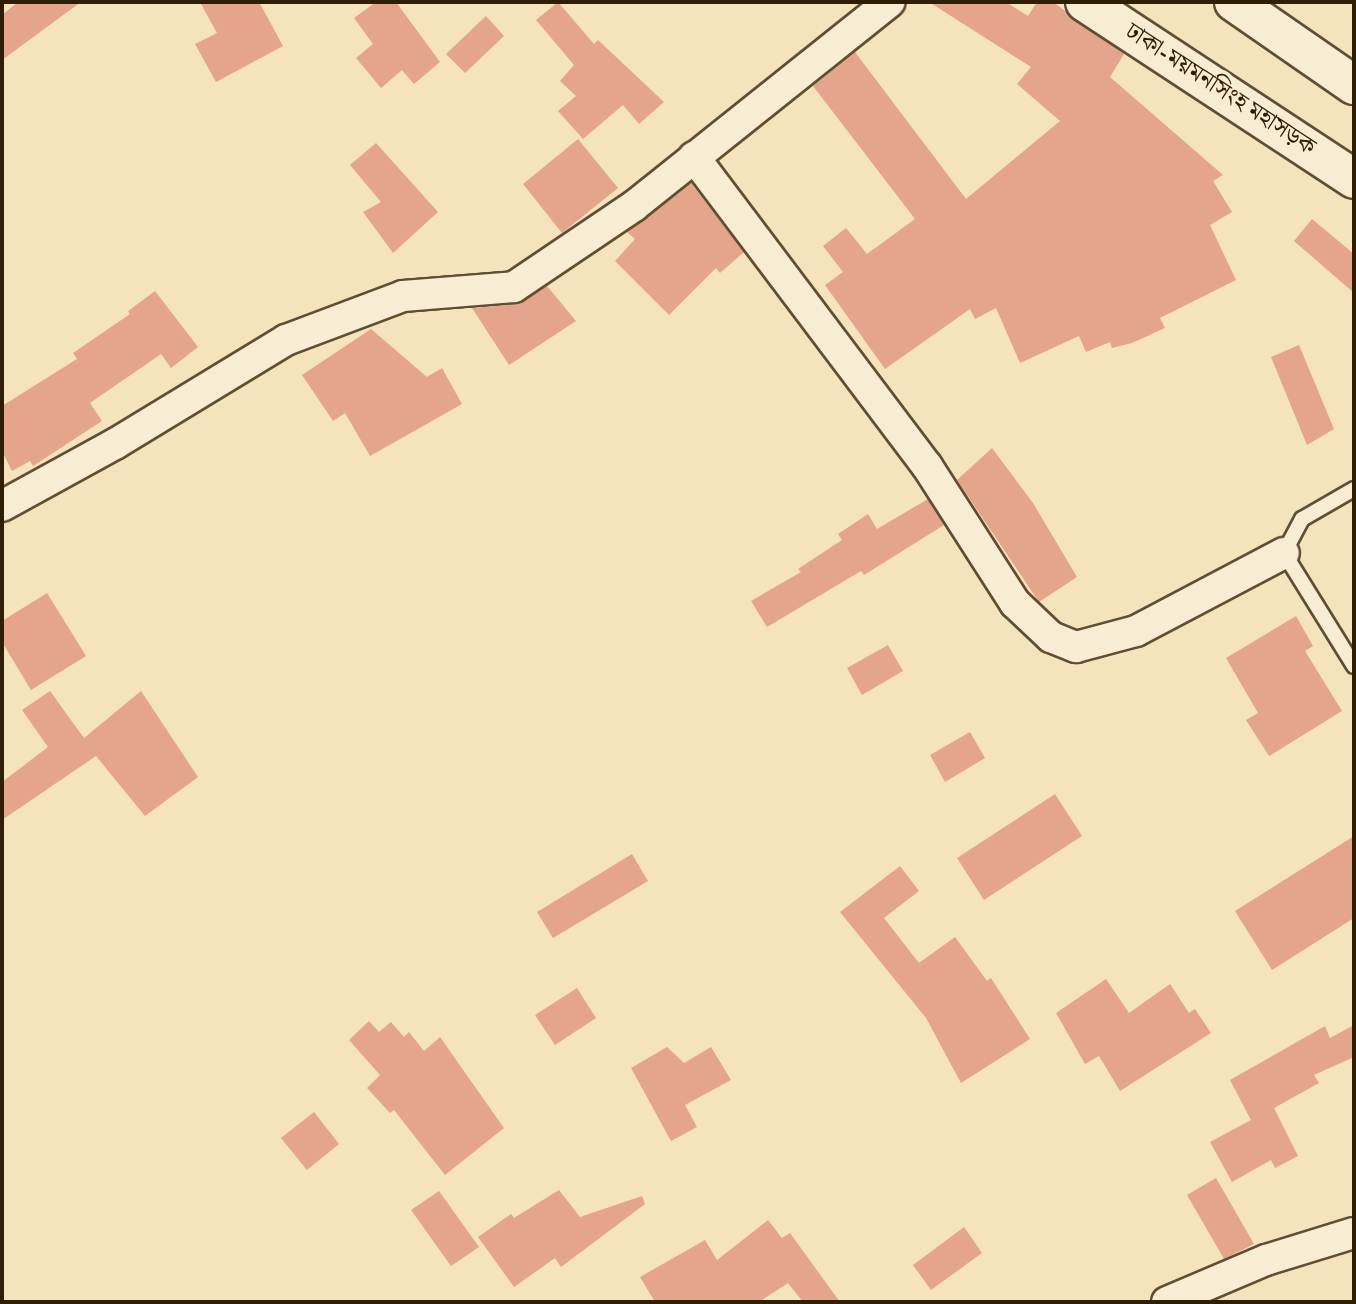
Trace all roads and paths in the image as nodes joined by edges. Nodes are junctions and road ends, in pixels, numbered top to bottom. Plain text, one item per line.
1 (890, 2) edge
2 (1085, 2) edge
3 (1234, 2) edge
4 (1354, 85) edge
5 (694, 157) junction
6 (1354, 179) edge
7 (1354, 489) edge
8 (2, 506) edge
9 (1284, 553) junction
10 (1354, 666) edge
11 (1354, 1233) edge
12 (1167, 1302) edge

1 - 5 street
2 - 6 main road, ঢাকা-ময়মনসিংহ মহাসড়ক
3 - 4 main road
5 - 8 street
5 - 9 street
7 - 9 lane
9 - 10 lane
11 - 12 street

